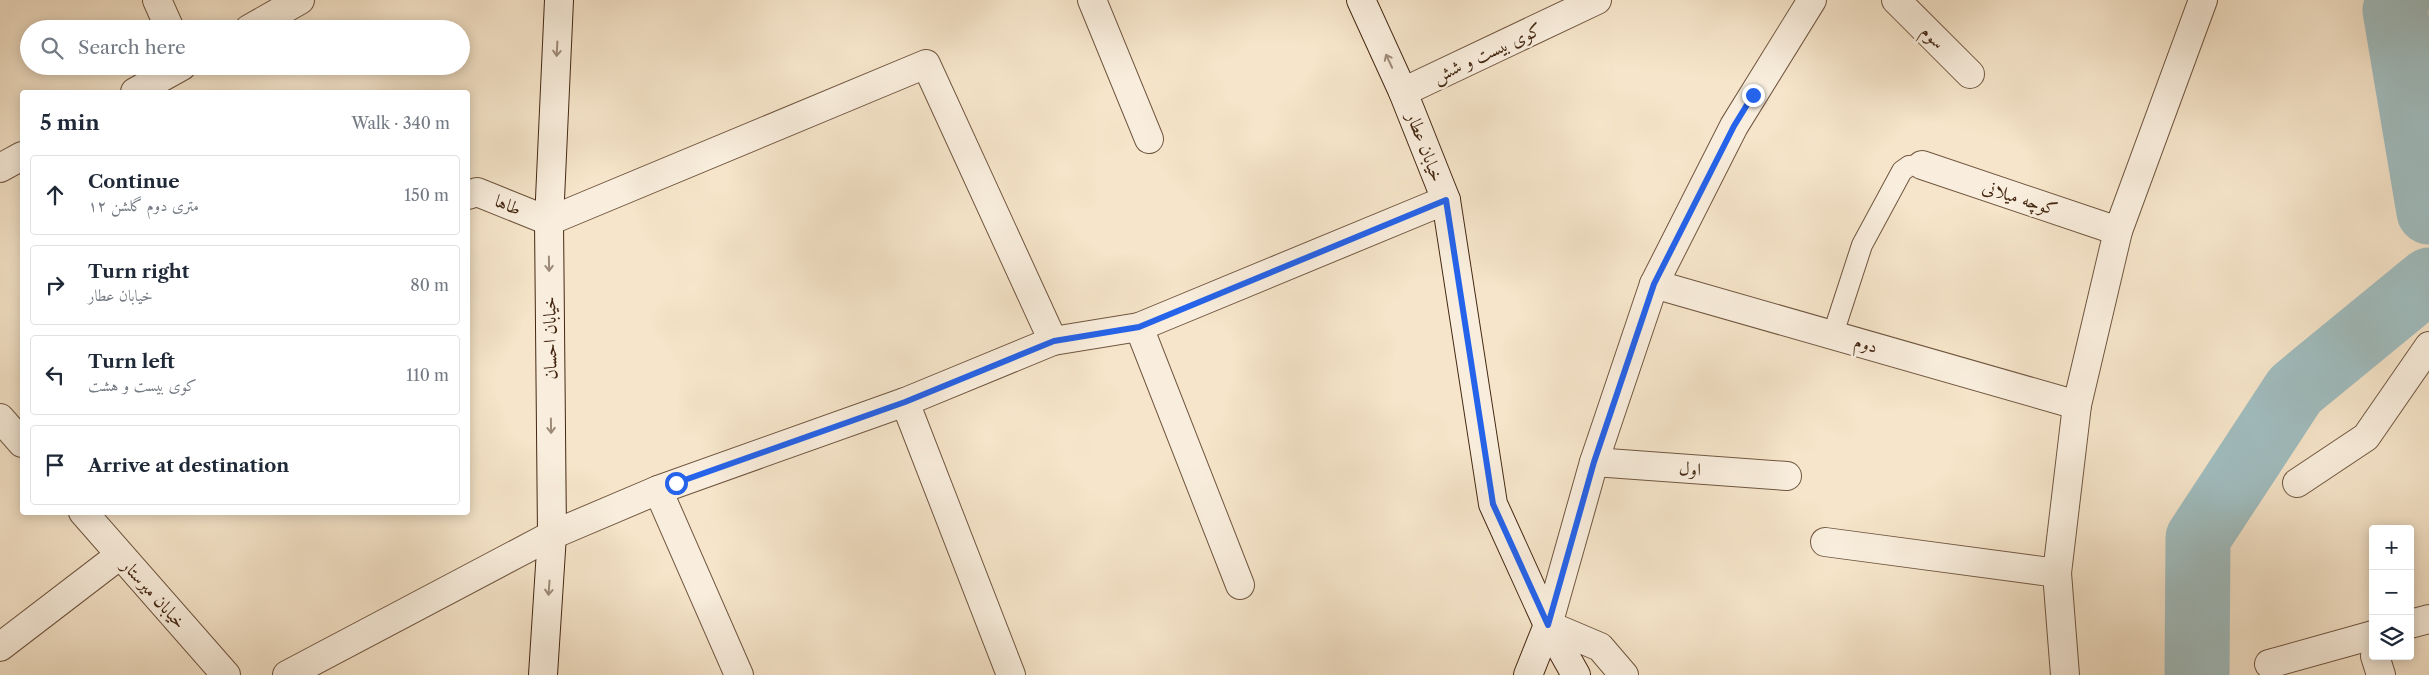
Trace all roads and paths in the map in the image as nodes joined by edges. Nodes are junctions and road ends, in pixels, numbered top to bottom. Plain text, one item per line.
1 (157, 0) edge
2 (300, 0) edge
3 (559, 0) edge
4 (1092, 0) edge
5 (1360, 0) edge
6 (1598, 0) edge
7 (1812, 0) edge
8 (1896, 0) edge
9 (2203, 0) edge
10 (166, 20) edge
11 (265, 20) edge
12 (1970, 74) dead end
13 (166, 75) edge
14 (139, 90) edge
15 (1404, 92) junction
16 (1150, 139) dead end
17 (20, 157) edge
18 (1922, 165) joint
19 (0, 168) edge
20 (470, 194) edge
21 (1446, 200) junction
22 (549, 222) junction
23 (2118, 231) junction
24 (1654, 284) junction
25 (1139, 327) junction
26 (1833, 334) junction
27 (1054, 341) junction
28 (2429, 346) edge
29 (905, 402) junction
30 (2077, 405) junction
31 (0, 418) edge
32 (20, 441) edge
33 (1594, 462) junction
34 (1787, 476) dead end
35 (2297, 484) dead end
36 (658, 490) junction
37 (86, 515) edge
38 (552, 535) junction
39 (1826, 542) dead end
40 (120, 555) junction
41 (2057, 572) junction
42 (1240, 585) dead end
43 (2429, 619) edge
44 (2414, 623) edge
45 (1548, 625) junction
46 (2369, 645) edge
47 (0, 647) edge
48 (2377, 660) edge
49 (2269, 664) dead end
50 (226, 675) edge
51 (287, 675) edge
52 (543, 675) edge
53 (739, 675) edge
54 (1011, 675) edge
55 (1528, 675) edge
56 (1576, 675) edge
57 (1624, 675) edge
58 (2065, 675) edge
59 (2381, 675) edge

1 - 10 street
2 - 11 street
3 -> 22 street, خیابان احسان
4 - 16 street
15 -> 5 street, خیابان عطار
6 - 15 street, کوی بیست و شش
7 - 24 street
8 - 12 street, سوم
9 - 23 street
13 - 14 street
15 - 21 street, خیابان عطار
17 - 19 street
18 - 23 street, کوچه میلانی
18 - 26 lane
20 - 22 street, طاها
21 - 25 street
21 - 45 street, خیابان عطار
22 - 27 street
22 -> 38 street, خیابان احسان
23 - 30 street
24 - 26 street, دوم
24 - 33 street
25 - 27 street
25 - 42 street
26 - 30 street, دوم
27 - 29 street
28 - 35 street
29 - 36 street
29 - 54 street
30 - 41 street
31 - 32 street
33 - 34 street, اول
33 - 45 street
36 - 38 street
36 - 53 street
37 - 40 street, خیابان میرستار
38 - 51 street
38 -> 52 street, خیابان احسان
39 - 41 street
40 - 47 street
40 - 50 street, خیابان میرستار
41 - 58 street
43 - 44 street
45 - 55 street
45 - 56 street, خیابان عطار
45 - 57 street
46 - 49 street
48 - 59 street

